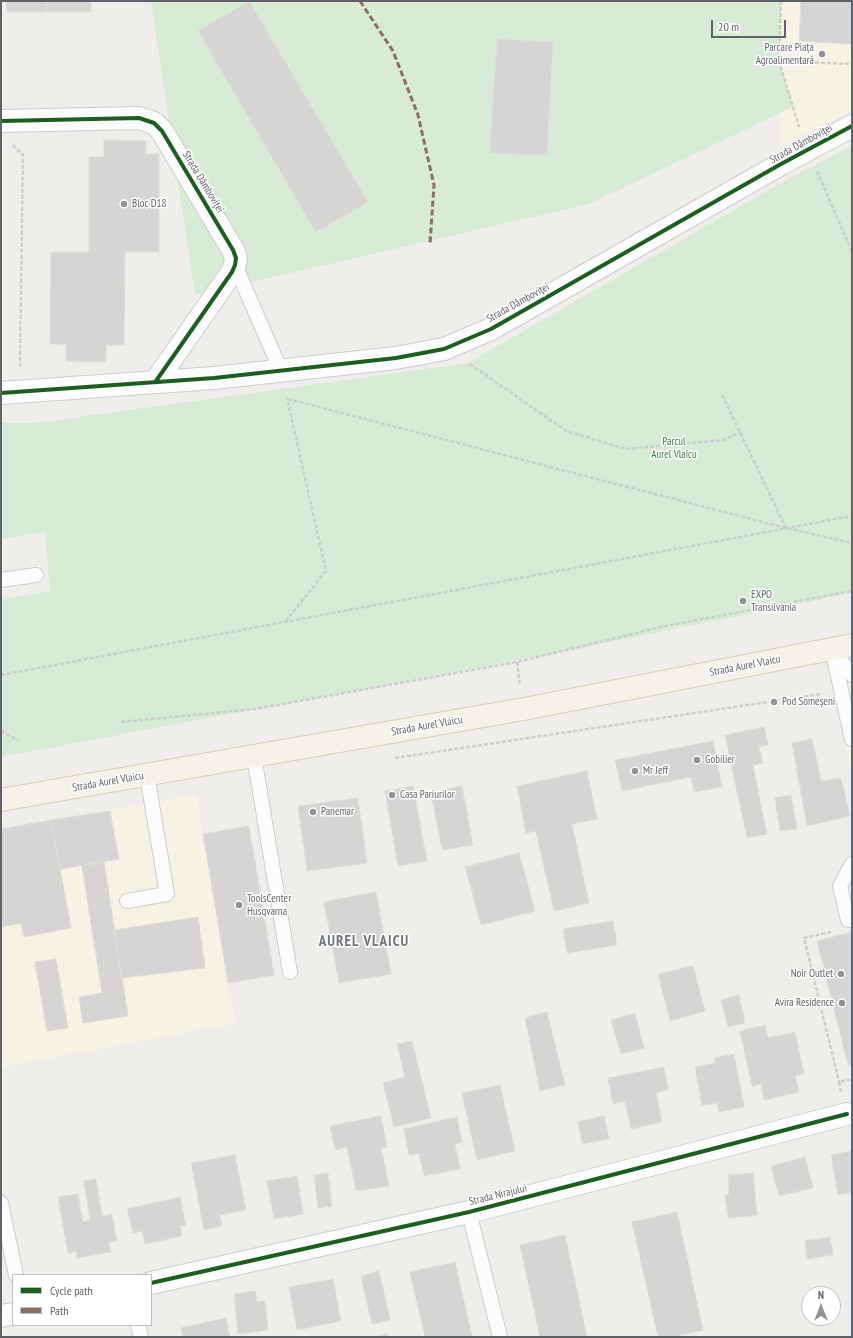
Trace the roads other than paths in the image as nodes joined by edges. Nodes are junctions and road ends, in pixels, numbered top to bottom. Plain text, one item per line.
1 (1, 121) edge
2 (852, 126) edge
3 (235, 265) junction
4 (281, 371) junction
5 (156, 381) junction
6 (1, 393) edge
7 (36, 575) dead end
8 (1, 580) edge
9 (842, 647) edge
10 (852, 675) edge
11 (852, 738) edge
12 (254, 756) junction
13 (147, 775) junction
14 (1, 800) edge
15 (852, 864) edge
16 (127, 901) dead end
17 (848, 920) dead end
18 (290, 972) dead end
19 (847, 1114) dead end
20 (1, 1203) edge
21 (470, 1212) junction
22 (16, 1274) edge
23 (152, 1283) edge
24 (12, 1314) edge
25 (1, 1316) edge
26 (138, 1326) edge
27 (140, 1337) edge
28 (500, 1337) edge

1 - 3 street, Strada Dâmboviței
2 - 4 street, Strada Dâmboviței
3 - 4 lane
3 - 5 street
4 - 5 street, Strada Dâmboviței
5 - 6 street, Strada Dâmboviței
7 - 8 lane
9 - 10 lane
9 - 11 lane
9 - 12 main road, Strada Aurel Vlaicu
12 - 13 main road, Strada Aurel Vlaicu
12 - 18 lane
13 - 14 main road, Strada Aurel Vlaicu
13 - 16 lane
15 - 17 lane
19 - 21 street, Strada Nirajului
20 - 22 lane
21 - 23 street, Strada Nirajului
21 - 28 lane
24 - 25 street
26 - 27 lane

